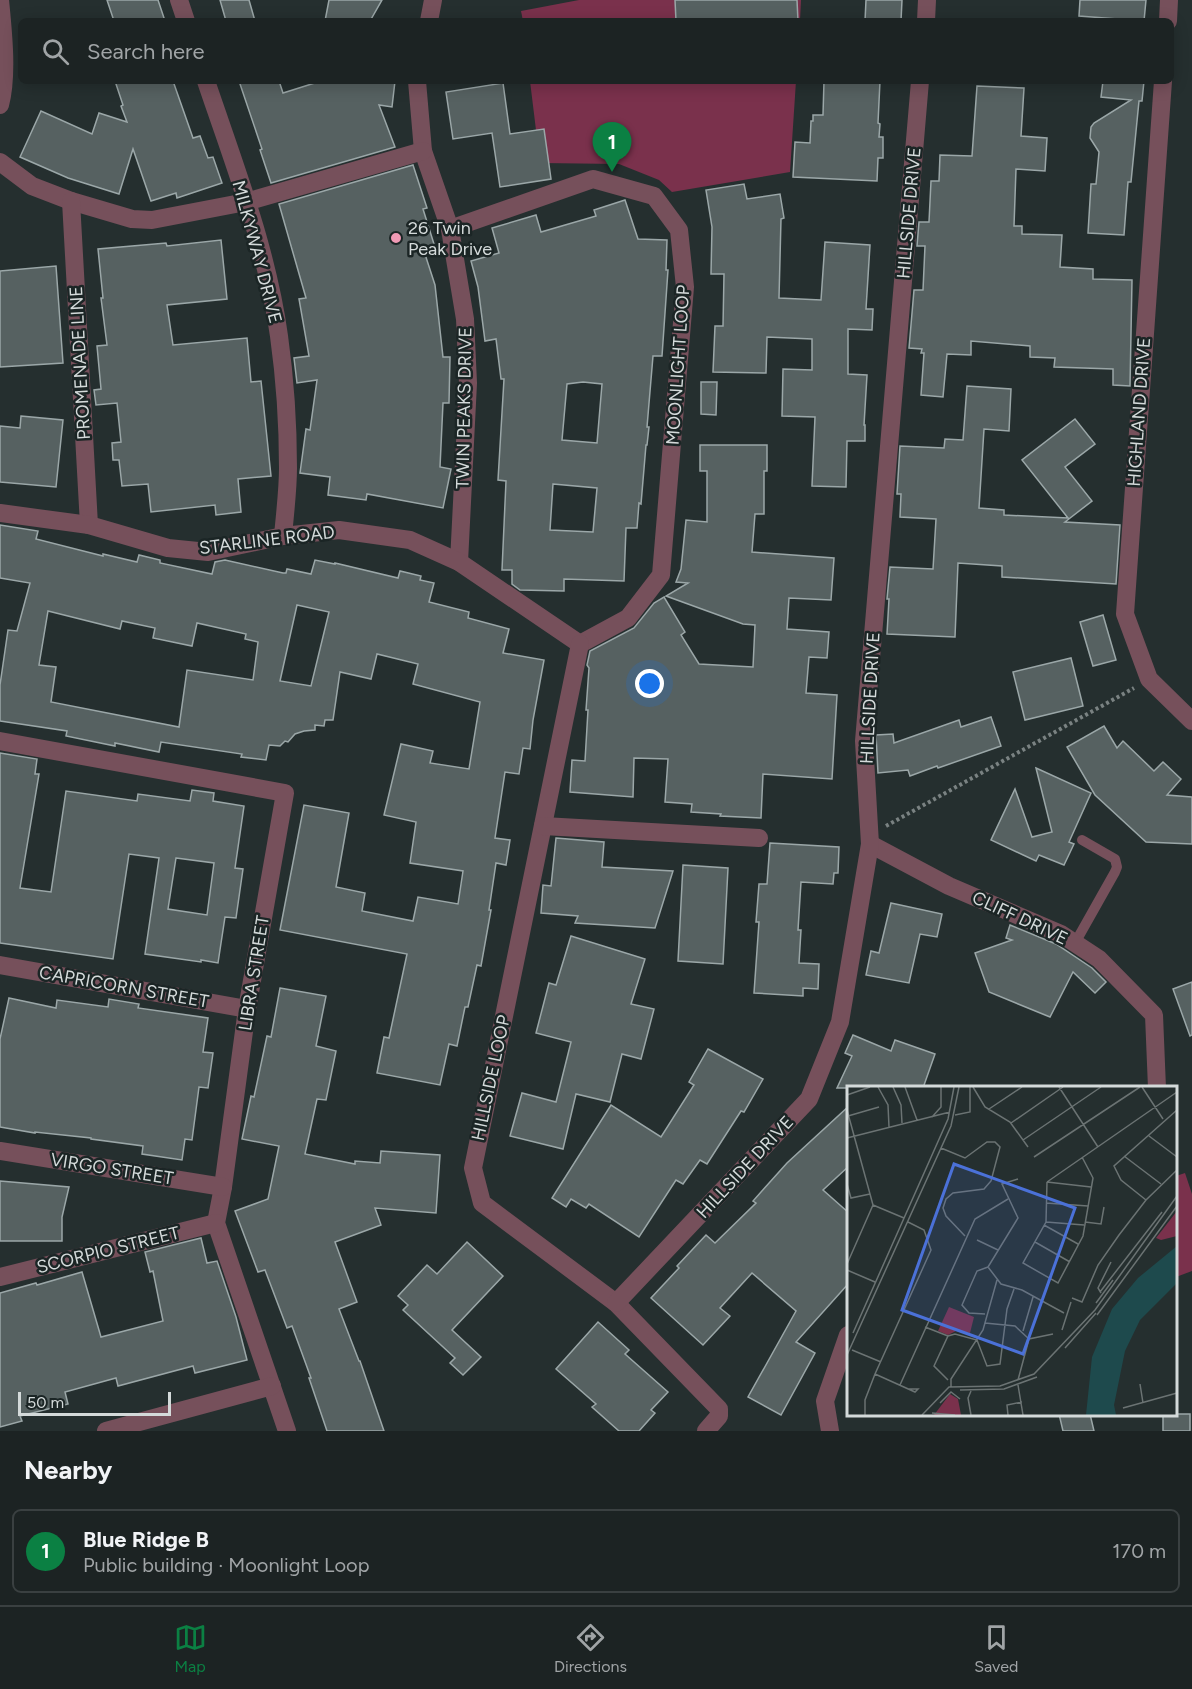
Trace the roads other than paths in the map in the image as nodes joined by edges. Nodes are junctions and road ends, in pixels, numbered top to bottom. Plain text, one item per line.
1 (0, 0) edge
2 (179, 0) edge
3 (432, 0) edge
4 (927, 0) edge
5 (1169, 0) edge
6 (185, 18) edge
7 (429, 18) edge
8 (926, 18) edge
9 (1167, 18) edge
10 (207, 84) edge
11 (417, 84) edge
12 (920, 84) edge
13 (1163, 84) edge
14 (0, 105) edge
15 (423, 151) junction
16 (0, 162) edge
17 (71, 201) junction
18 (246, 202) junction
19 (450, 229) junction
20 (0, 513) edge
21 (89, 525) junction
22 (284, 536) junction
23 (459, 562) junction
24 (580, 644) junction
25 (1192, 721) edge
26 (0, 741) edge
27 (543, 826) junction
28 (759, 838) dead end
29 (870, 840) junction
30 (1082, 840) dead end
31 (1075, 944) junction
32 (0, 965) edge
33 (247, 1009) junction
34 (1157, 1086) edge
35 (0, 1150) edge
36 (223, 1187) junction
37 (216, 1222) junction
38 (0, 1277) edge
39 (616, 1303) junction
40 (847, 1340) edge
41 (272, 1386) junction
42 (106, 1431) edge
43 (287, 1431) edge
44 (706, 1431) edge
45 (830, 1431) edge

1 - 14 street
2 - 6 street
3 - 7 street
4 - 8 street
5 - 9 street
10 - 18 street, MILKYWAY DRIVE
11 - 15 street, TWIN PEAKS DRIVE
12 - 29 street, HILLSIDE DRIVE
13 - 25 street, HIGHLAND DRIVE
15 - 18 street
15 - 19 street, TWIN PEAKS DRIVE
16 - 17 street
17 - 18 street
17 - 21 street, PROMENADE LINE
18 - 22 street, MILKYWAY DRIVE
19 - 23 street, TWIN PEAKS DRIVE
19 - 24 street, MOONLIGHT LOOP
20 - 21 street, STARLINE ROAD
21 - 22 street, STARLINE ROAD
22 - 23 street, STARLINE ROAD
23 - 24 street, STARLINE ROAD
24 - 27 street, HILLSIDE LOOP
26 - 33 street, LIBRA STREET
27 - 28 street
27 - 39 street, HILLSIDE LOOP
29 - 31 street, CLIFF DRIVE
29 - 39 street, HILLSIDE DRIVE
30 - 31 lane
31 - 34 street, CLIFF DRIVE
32 - 33 street, CAPRICORN STREET
33 - 36 street, LIBRA STREET
35 - 36 street, VIRGO STREET
36 - 37 street, LIBRA STREET
37 - 38 street, SCORPIO STREET
37 - 41 street
39 - 44 street, HILLSIDE LOOP
40 - 45 street
41 - 42 street
41 - 43 street

